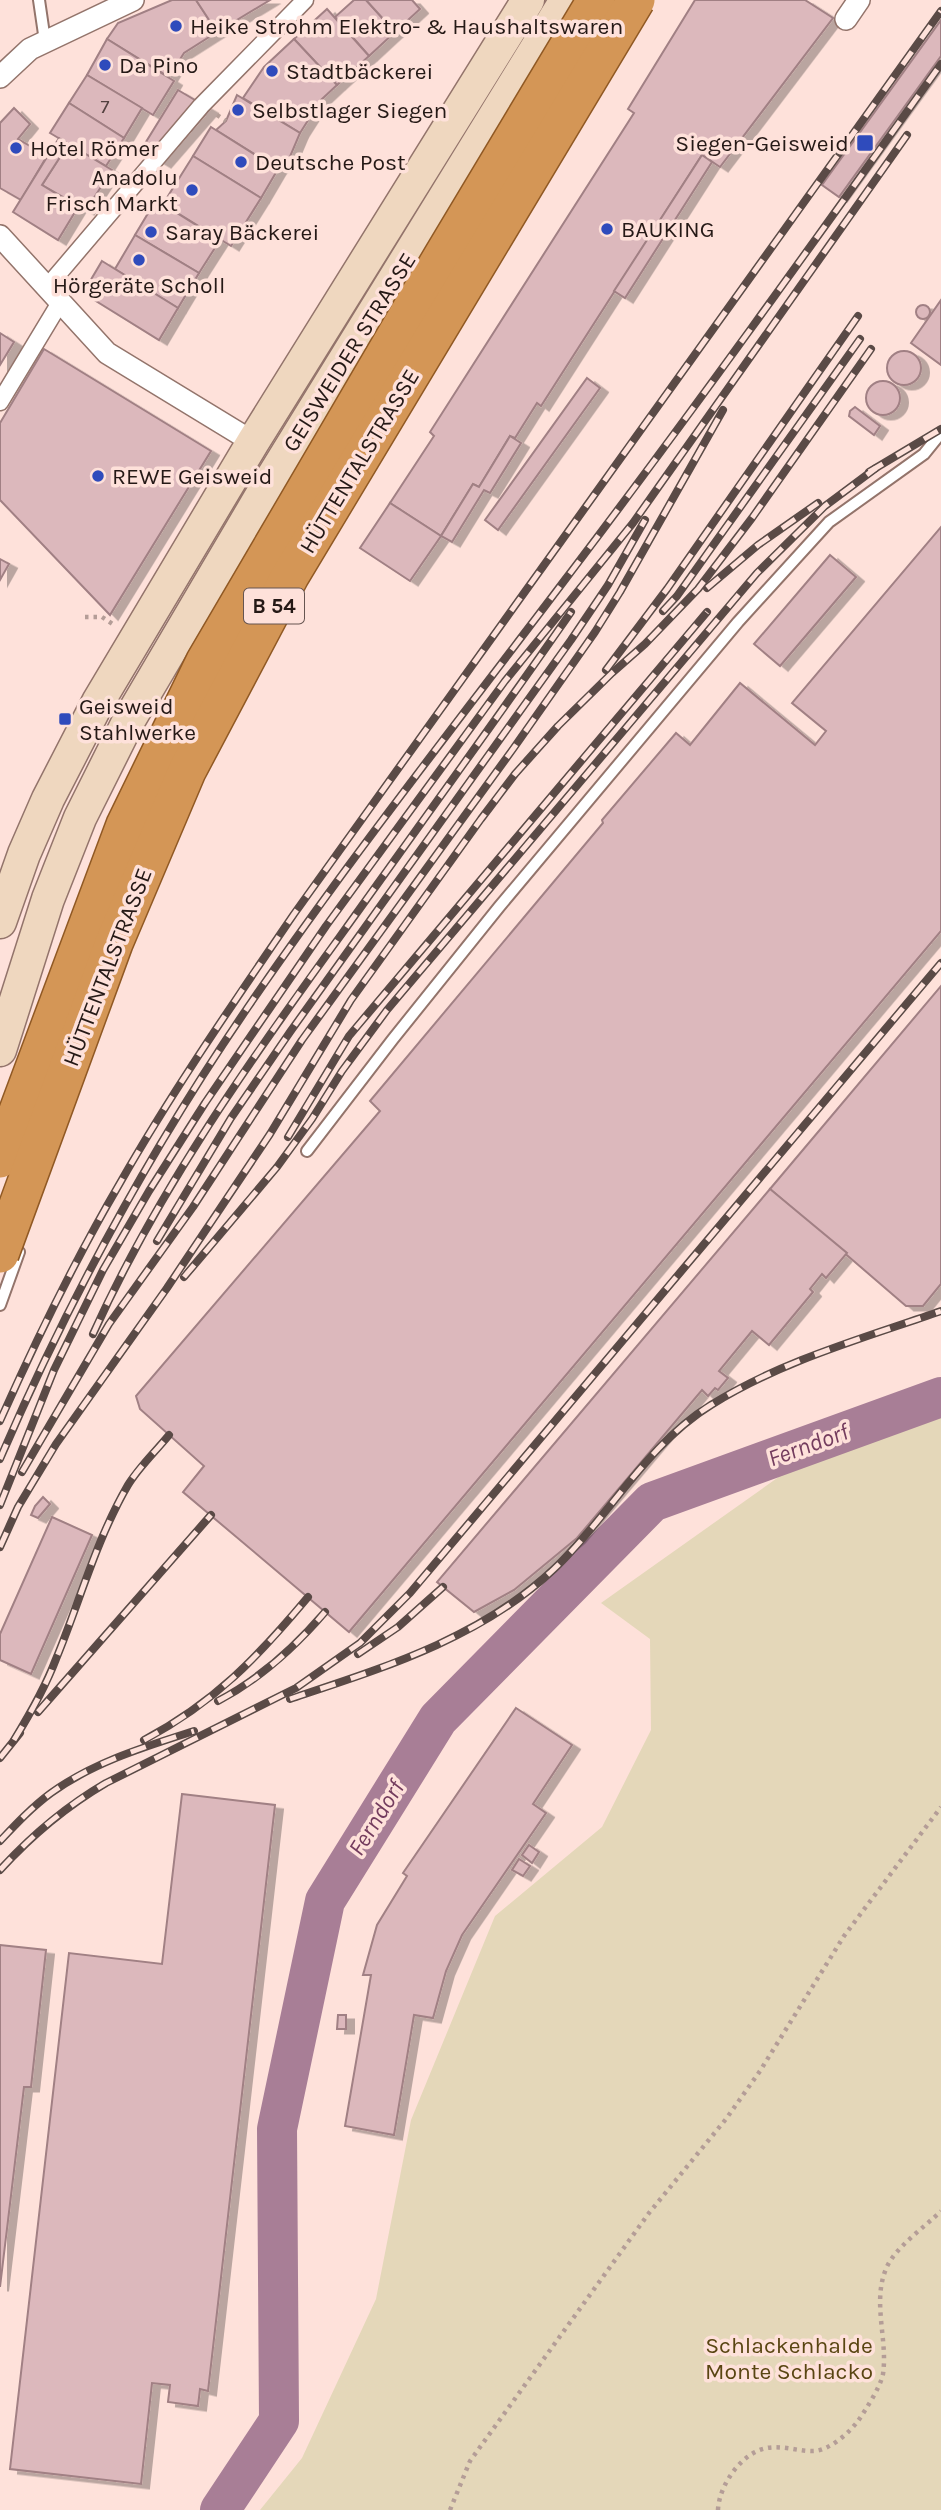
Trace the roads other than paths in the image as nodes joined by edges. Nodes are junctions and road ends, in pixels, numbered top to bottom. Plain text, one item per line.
1 (39, 0) edge
2 (133, 0) edge
3 (304, 0) edge
4 (527, 0) edge
5 (566, 0) edge
6 (596, 0) edge
7 (636, 0) edge
8 (859, 0) edge
9 (846, 19) dead end
10 (46, 41) junction
11 (0, 77) edge
12 (0, 236) edge
13 (55, 294) junction
14 (0, 402) edge
15 (941, 433) edge
16 (253, 442) junction
17 (48, 799) junction
18 (80, 818) junction
19 (0, 922) edge
20 (0, 1051) edge
21 (307, 1151) dead end
22 (0, 1159) edge
23 (11, 1249) edge
24 (0, 1305) edge

1 - 10 lane
2 - 10 street
3 - 13 street
4 - 16 main road, GEISWEIDER STRASSE
5 - 18 main road, GEISWEIDER STRASSE
6 - 22 highway, HÜTTENTALSTRASSE / B 54, bridge
7 - 23 highway, HÜTTENTALSTRASSE / B 54, bridge
8 - 9 street
10 - 11 street
12 - 13 street
13 - 14 street
13 - 16 street
15 - 21 lane
16 - 17 main road, GEISWEIDER STRASSE
17 - 18 main road
17 - 19 main road, GEISWEIDER STRASSE
18 - 20 main road, GEISWEIDER STRASSE
23 - 24 lane

